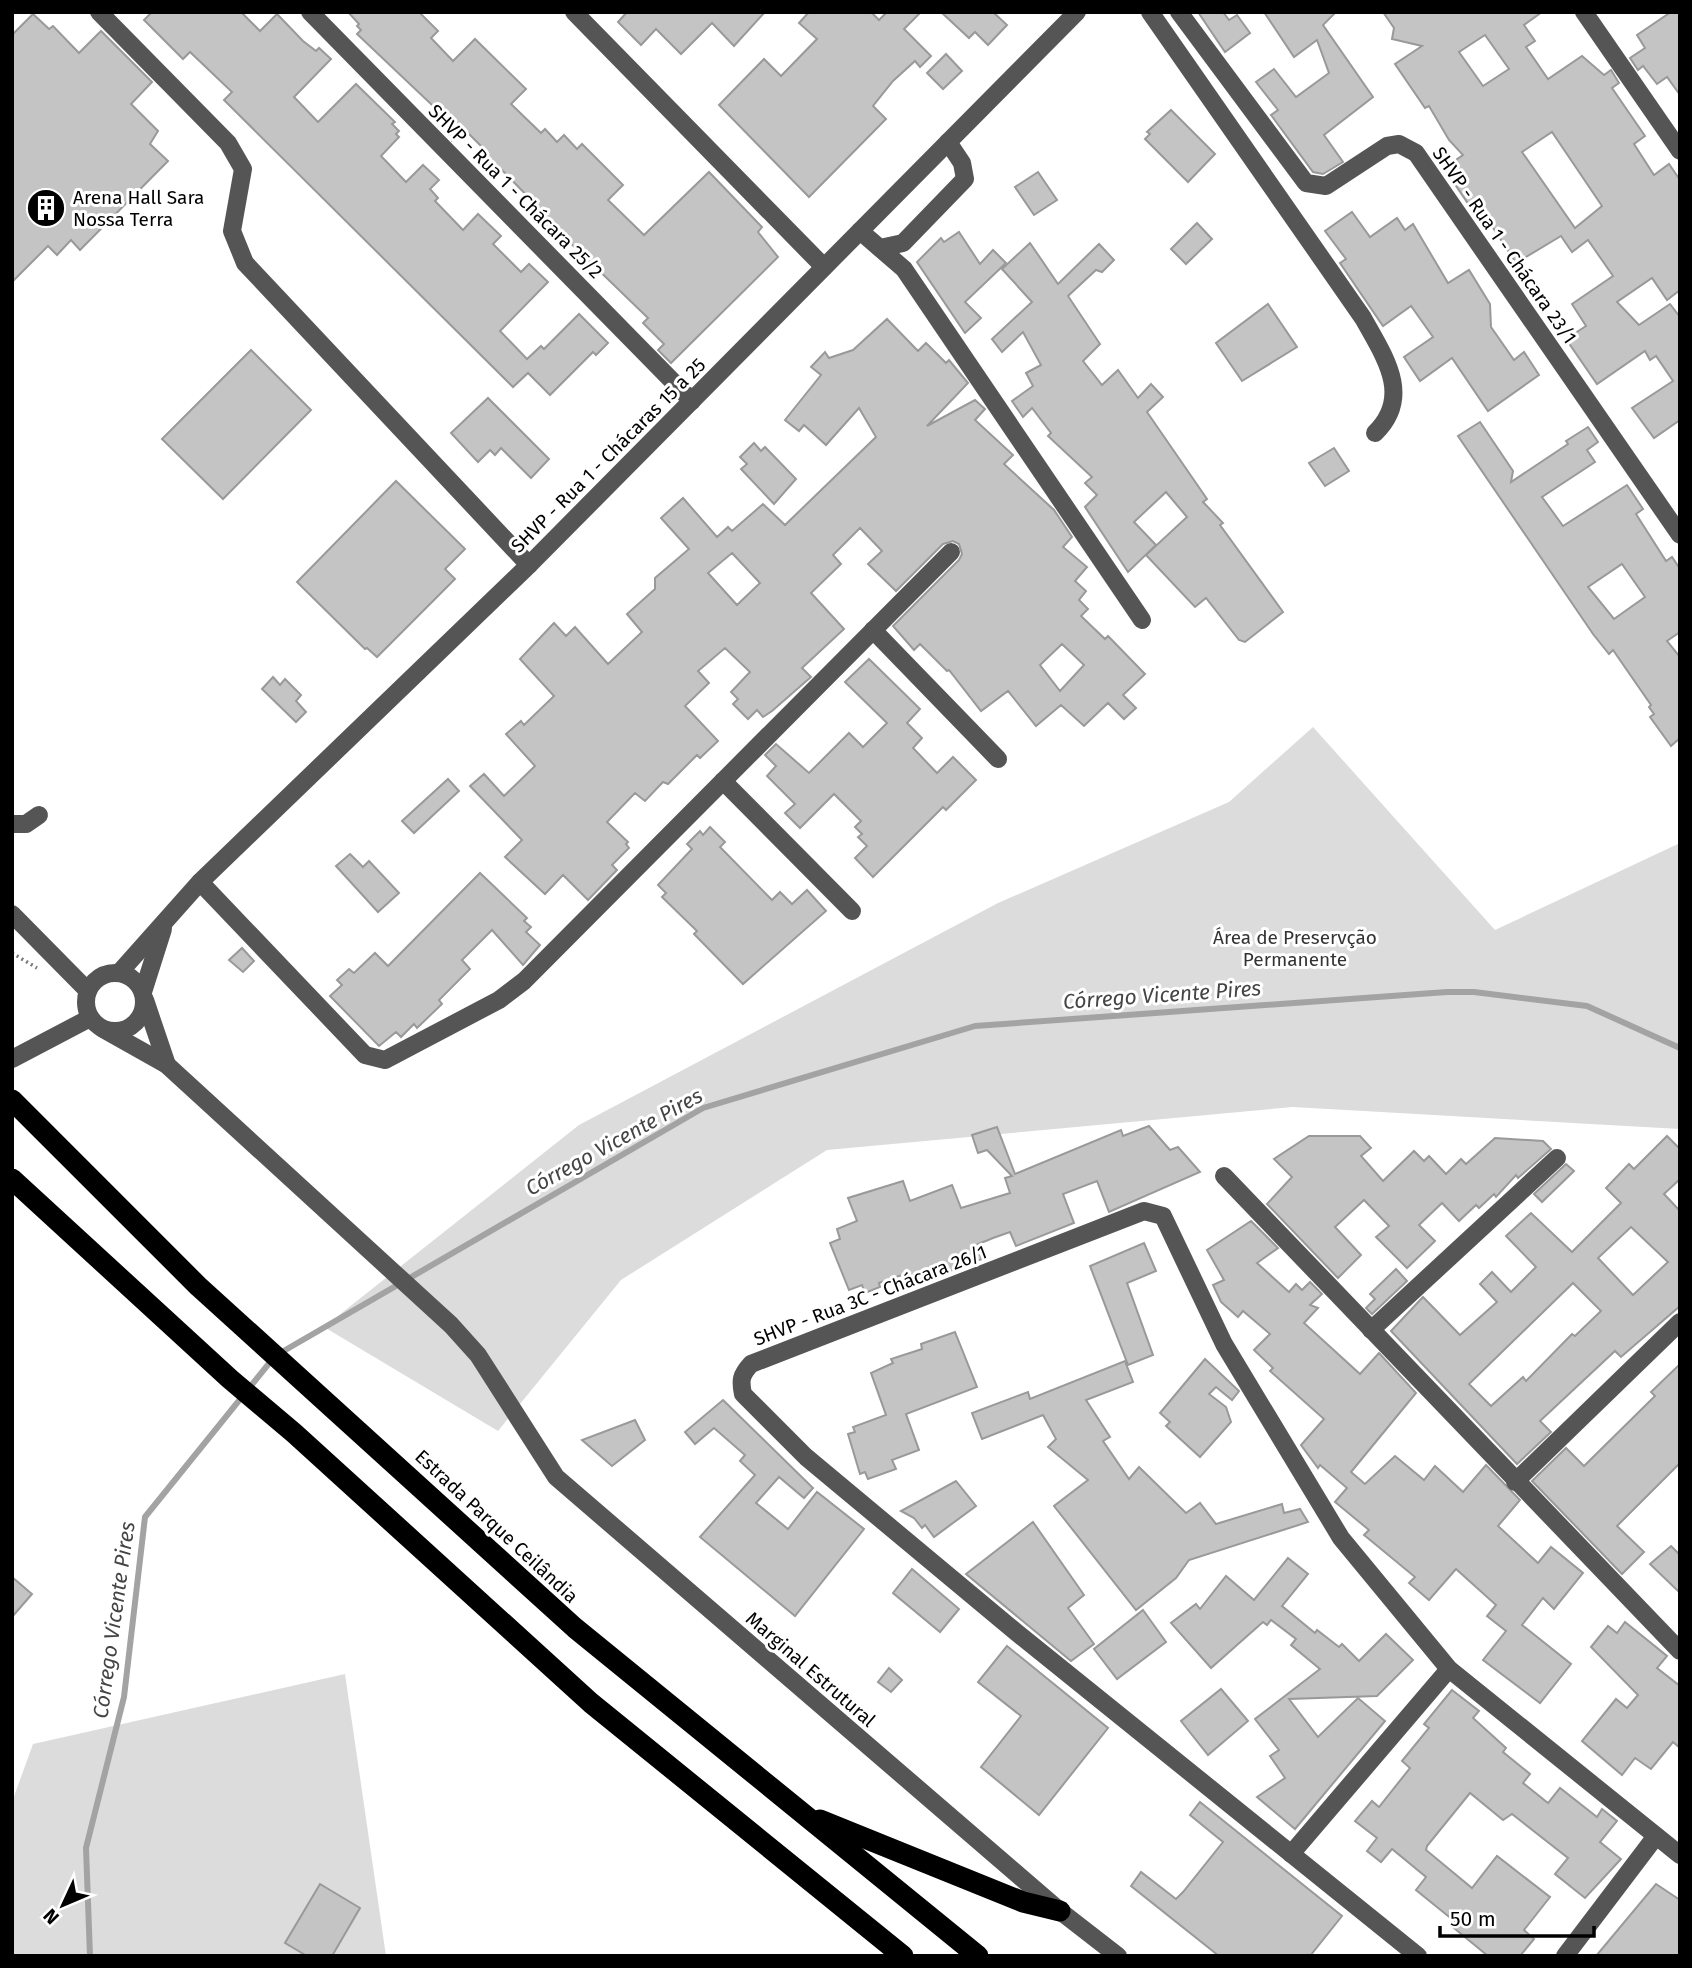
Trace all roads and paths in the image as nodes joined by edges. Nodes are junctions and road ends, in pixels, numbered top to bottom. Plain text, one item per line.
1 (99, 12) edge
2 (310, 12) edge
3 (574, 12) edge
4 (1077, 12) edge
5 (1150, 12) edge
6 (1179, 12) edge
7 (1584, 12) edge
8 (948, 142) junction
9 (1680, 151) edge
10 (860, 231) junction
11 (880, 248) junction
12 (824, 267) junction
13 (692, 401) junction
14 (1375, 433) dead end
15 (1680, 535) edge
16 (951, 552) dead end
17 (530, 565) junction
18 (1142, 620) dead end
19 (873, 629) junction
20 (999, 758) dead end
21 (723, 781) junction
22 (39, 815) dead end
23 (12, 824) edge
24 (200, 883) junction
25 (852, 911) dead end
26 (12, 914) edge
27 (165, 923) junction
28 (120, 973) junction
29 (88, 991) junction
30 (144, 996) junction
31 (97, 1023) junction
32 (12, 1059) edge
33 (167, 1065) junction
34 (12, 1100) edge
35 (1557, 1158) dead end
36 (1224, 1176) dead end
37 (12, 1179) edge
38 (1680, 1322) edge
39 (1371, 1331) junction
40 (1515, 1482) junction
41 (1680, 1651) edge
42 (1449, 1669) junction
43 (799, 1812) junction
44 (1656, 1836) junction
45 (1291, 1854) junction
46 (1680, 1855) edge
47 (1060, 1911) junction
48 (902, 1956) edge
49 (978, 1956) edge
50 (1118, 1956) edge
51 (1418, 1956) edge
52 (1565, 1956) edge

1 - 17 street
2 - 13 street, SHVP - Rua 1 - Chácara 25/2
3 - 12 street
4 - 8 street, SHVP - Rua 1 - Chácaras 15 a 25
5 - 14 street
6 - 15 street, SHVP - Rua 1 - Chácara 23/1
7 - 9 street
8 - 10 street, SHVP - Rua 1 - Chácaras 15 a 25
8 - 11 street
10 - 11 street
10 - 12 street, SHVP - Rua 1 - Chácaras 15 a 25
11 - 18 street
12 - 13 street, SHVP - Rua 1 - Chácaras 15 a 25
13 - 17 street, SHVP - Rua 1 - Chácaras 15 a 25
16 - 19 street
17 - 24 street, SHVP - Rua 1 - Chácaras 15 a 25
19 - 20 street
19 - 21 street
21 - 24 street
21 - 25 street
22 - 23 street
24 - 27 street, SHVP - Rua 1 - Chácaras 15 a 25
26 - 29 street
27 - 28 street, SHVP - Rua 1 - Chácaras 15 a 25
27 - 30 street, SHVP - Rua 1 - Chácaras 15 a 25
28 - 29 street
28 - 30 street
29 - 31 street
30 - 31 street
30 - 33 street
31 - 32 street
31 - 33 street, Marginal Estrutural
33 - 47 street, Marginal Estrutural
34 - 43 highway, Estrada Parque Ceilândia
35 - 39 street
36 - 39 street
37 - 48 highway
38 - 40 street
39 - 40 street
40 - 41 street
42 - 44 street, SHVP - Rua 3C - Chácara 26/1
42 - 45 street
42 - 45 street, SHVP - Rua 3C - Chácara 26/1
43 - 47 highway
43 - 49 highway, Estrada Parque Ceilândia
44 - 46 street, SHVP - Rua 3C - Chácara 26/1
44 - 52 street
45 - 51 street, SHVP - Rua 3C - Chácara 26/1
47 - 50 street, Marginal Estrutural

